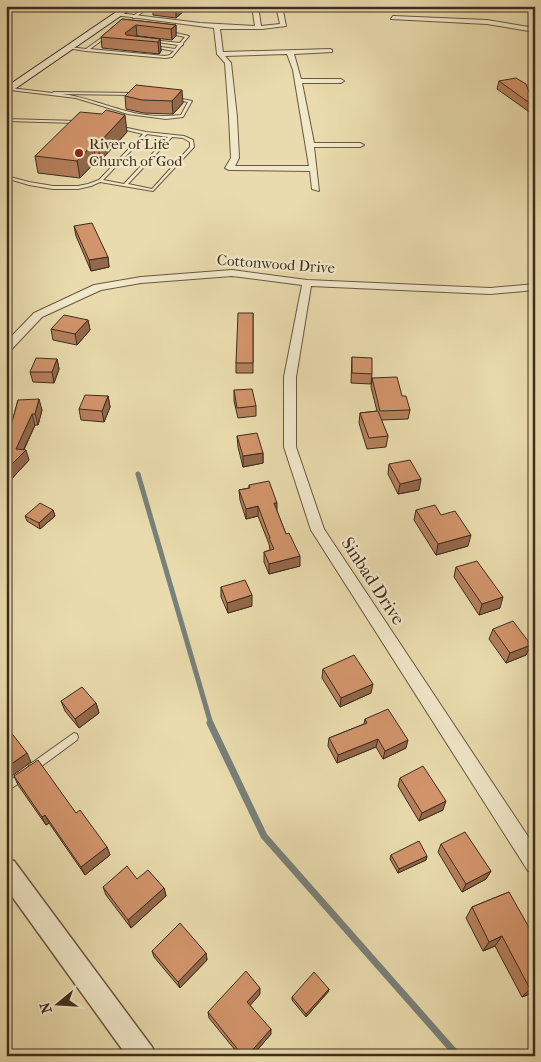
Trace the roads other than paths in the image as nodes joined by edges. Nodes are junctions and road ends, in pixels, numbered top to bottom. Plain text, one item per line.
1 (131, 6) edge
2 (149, 6) edge
3 (255, 6) edge
4 (279, 6) edge
5 (118, 15) junction
6 (134, 17) junction
7 (393, 18) dead end
8 (217, 27) junction
9 (258, 28) junction
10 (535, 30) edge
11 (166, 32) edge
12 (110, 33) edge
13 (146, 40) edge
14 (182, 44) junction
15 (148, 47) edge
16 (70, 48) junction
17 (86, 50) junction
18 (176, 50) junction
19 (330, 51) dead end
20 (290, 52) junction
21 (220, 54) junction
22 (298, 81) junction
23 (340, 81) dead end
24 (8, 91) edge
25 (54, 93) junction
26 (144, 94) edge
27 (170, 98) edge
28 (6, 120) edge
29 (88, 122) edge
30 (117, 126) edge
31 (146, 133) junction
32 (171, 136) junction
33 (310, 145) junction
34 (360, 145) dead end
35 (314, 169) junction
36 (6, 177) edge
37 (100, 181) junction
38 (125, 185) junction
39 (316, 189) dead end
40 (307, 283) junction
41 (535, 287) edge
42 (6, 349) edge
43 (74, 737) dead end
44 (6, 788) edge
45 (535, 864) edge
46 (6, 869) edge
47 (143, 1056) edge

1 - 5 main road
2 - 6 lane
3 - 9 street
4 - 9 street
5 - 6 street
5 - 16 main road
6 - 8 street
7 - 10 street
8 - 9 street
8 - 21 street
11 - 14 lane
12 - 17 lane
13 - 14 lane
14 - 18 lane
15 - 18 lane
16 - 17 lane
16 - 24 main road
17 - 18 lane
19 - 20 street
20 - 21 street
20 - 22 street
21 - 35 street
22 - 23 street
22 - 33 street
24 - 25 lane
25 - 26 lane
25 - 27 lane
28 - 29 lane
30 - 31 lane
31 - 32 lane
31 - 37 lane
32 - 38 lane
32 - 38 lane
33 - 34 street
33 - 35 street
35 - 39 street
36 - 37 lane
37 - 38 lane
40 - 41 street, Cottonwood Drive
40 - 42 street, Cottonwood Drive
40 - 45 street, Sinbad Drive
43 - 44 lane
46 - 47 street

